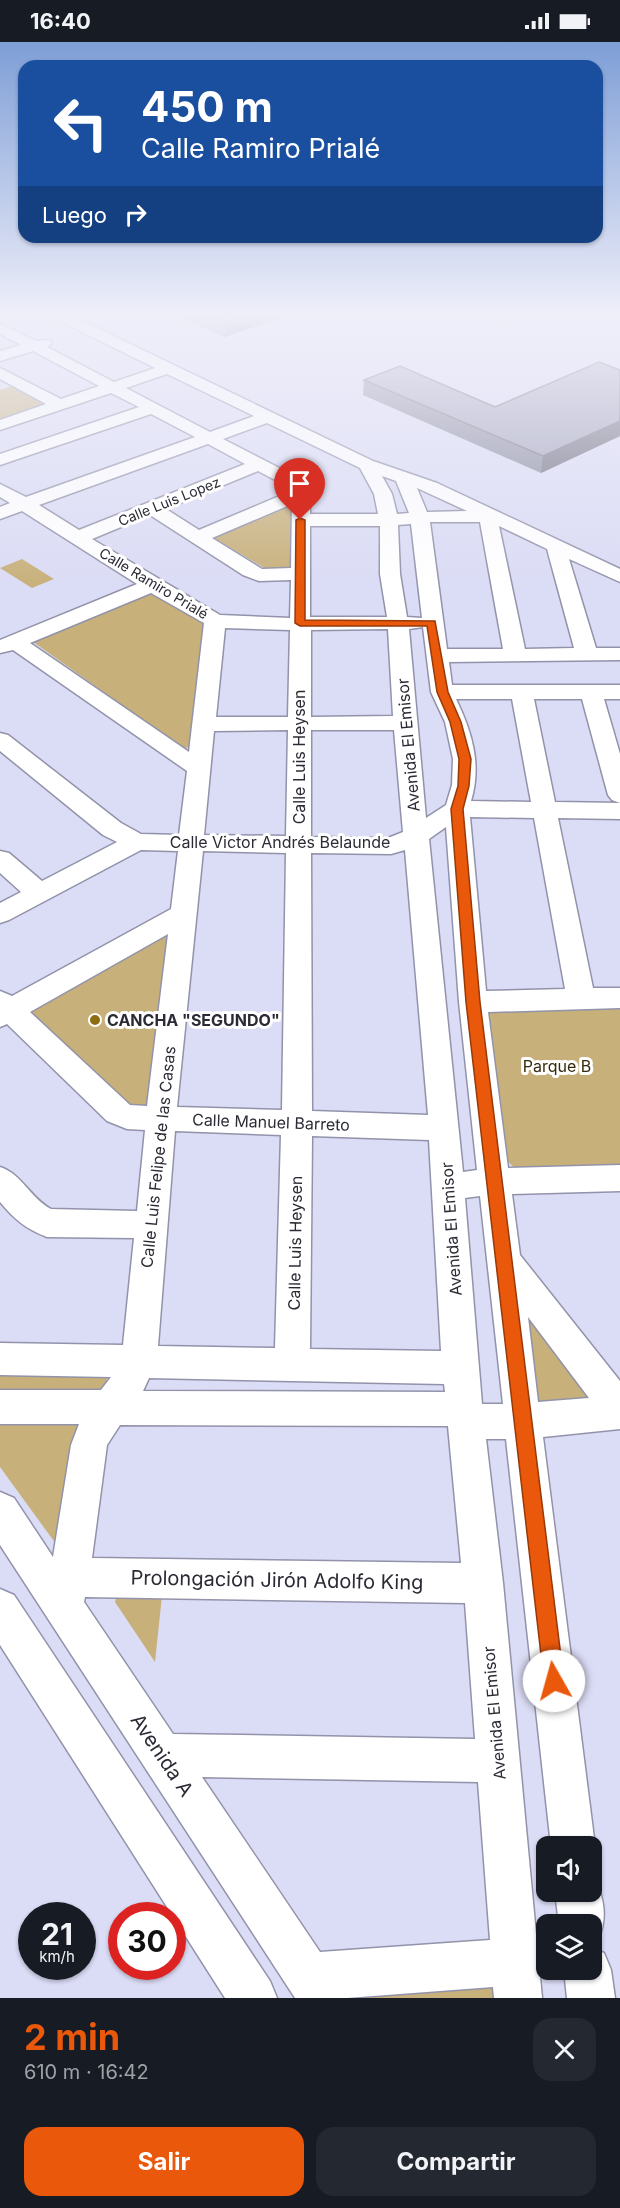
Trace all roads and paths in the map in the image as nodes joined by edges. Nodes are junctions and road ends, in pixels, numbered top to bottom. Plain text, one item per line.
1 (59, 405) edge
2 (143, 405) edge
3 (245, 405) edge
4 (251, 408) junction
5 (150, 409) junction
6 (267, 417) junction
7 (0, 424) edge
8 (199, 434) junction
9 (38, 447) junction
10 (0, 460) edge
11 (260, 464) junction
12 (367, 465) junction
13 (404, 479) junction
14 (301, 493) junction
15 (10, 498) edge
16 (152, 508) junction
17 (0, 513) edge
18 (420, 518) junction
19 (300, 520) junction
20 (389, 520) junction
21 (496, 520) junction
22 (79, 537) junction
23 (197, 538) junction
24 (556, 547) junction
25 (300, 574) junction
26 (620, 576) edge
27 (152, 585) junction
28 (215, 621) junction
29 (300, 623) junction
30 (398, 623) junction
31 (432, 623) junction
32 (8, 645) edge
33 (515, 654) junction
34 (587, 654) junction
35 (620, 654) edge
36 (436, 656) junction
37 (442, 692) junction
38 (522, 692) junction
39 (591, 692) junction
40 (620, 692) edge
41 (405, 723) junction
42 (204, 724) junction
43 (299, 725) junction
44 (3, 746) edge
45 (199, 769) junction
46 (620, 795) edge
47 (457, 809) junction
48 (546, 811) junction
49 (620, 811) edge
50 (416, 836) junction
51 (137, 842) junction
52 (191, 842) junction
53 (299, 843) junction
54 (0, 859) edge
55 (39, 893) junction
56 (0, 914) edge
57 (182, 914) junction
58 (620, 998) edge
59 (581, 999) junction
60 (473, 1002) junction
61 (3, 1009) edge
62 (161, 1119) junction
63 (297, 1123) junction
64 (444, 1128) junction
65 (620, 1178) edge
66 (0, 1180) edge
67 (494, 1181) junction
68 (449, 1187) junction
69 (151, 1225) junction
70 (504, 1261) junction
71 (0, 1359) edge
72 (139, 1362) junction
73 (292, 1365) junction
74 (460, 1368) junction
75 (0, 1407) edge
76 (111, 1408) junction
77 (620, 1411) edge
78 (467, 1415) junction
79 (524, 1421) junction
80 (0, 1511) edge
81 (483, 1583) junction
82 (67, 1592) junction
83 (0, 1609) edge
84 (162, 1755) junction
85 (498, 1761) junction
86 (572, 1836) edge
87 (517, 1980) edge
88 (588, 1980) edge
89 (316, 1987) edge
90 (253, 1998) edge
91 (591, 1998) edge

1 - 7 street
2 - 5 street
3 - 4 street
4 - 6 street
4 - 8 street
5 - 8 street
5 - 9 street
6 - 8 street
6 - 12 street
7 - 9 street
8 - 11 street
8 - 15 street
9 - 10 street
11 - 14 street
11 - 16 street, Calle Luis Lopez
12 - 13 street
12 - 20 street, Avenida El Emisor
13 - 18 street
13 - 21 street
14 - 19 street, Calle Luis Heysen
14 - 23 street
15 - 17 street
15 - 22 street, Calle Ramiro Prialé
16 - 22 street, Calle Luis Lopez
16 - 23 street
18 - 20 street
18 - 21 street
18 - 31 street
19 - 20 street
19 - 25 street, Calle Luis Heysen
20 - 30 street, Avenida El Emisor
21 - 24 street
21 - 33 street
22 - 27 street, Calle Ramiro Prialé
23 - 25 street
24 - 26 street
24 - 34 street
25 - 29 street, Calle Luis Heysen
27 - 28 street, Calle Ramiro Prialé
27 - 32 street
28 - 29 street, Calle Ramiro Prialé
28 - 42 street, Calle Luis Felipe de las Casas
29 - 30 street, Calle Ramiro Prialé
29 - 43 street, Calle Luis Heysen
30 - 31 street, Calle Ramiro Prialé
30 - 41 street, Avenida El Emisor
31 - 36 street
32 - 45 street
33 - 34 street
33 - 36 street
34 - 35 street
36 - 37 street
37 - 38 street
37 - 47 street
38 - 39 street
38 - 48 street
39 - 40 street
39 - 46 street
41 - 43 street
41 - 50 street, Avenida El Emisor
42 - 43 street
42 - 45 street, Calle Luis Felipe de las Casas
43 - 53 street, Calle Luis Heysen
44 - 51 street, Calle Victor Andrés Belaunde
45 - 52 street, Calle Luis Felipe de las Casas
47 - 48 street
47 - 50 street, Calle Victor Andrés Belaunde
47 - 60 street
48 - 49 street
48 - 59 street
50 - 53 street, Calle Victor Andrés Belaunde
50 - 64 street, Avenida El Emisor
51 - 52 street, Calle Victor Andrés Belaunde
51 - 55 street
52 - 53 street, Calle Victor Andrés Belaunde
52 - 57 street, Calle Luis Felipe de las Casas
53 - 63 street, Calle Luis Heysen
54 - 55 street
55 - 56 street
57 - 61 street
57 - 62 street, Calle Luis Felipe de las Casas
58 - 59 street
59 - 60 street
60 - 67 street
61 - 62 street, Calle Manuel Barreto
62 - 63 street, Calle Manuel Barreto
62 - 69 street, Calle Luis Felipe de las Casas
63 - 64 street, Calle Manuel Barreto
63 - 73 street, Calle Luis Heysen
64 - 68 street, Avenida El Emisor
65 - 67 street
66 - 69 street
67 - 68 street
67 - 70 street
68 - 74 street, Avenida El Emisor
69 - 72 street, Calle Luis Felipe de las Casas
70 - 77 street
70 - 79 street
71 - 72 street
72 - 73 street
72 - 76 street, Calle Luis Felipe de las Casas
73 - 74 street
74 - 78 street, Avenida El Emisor
75 - 76 street
76 - 78 street
76 - 82 street, Calle Luis Felipe de las Casas
77 - 79 street
78 - 79 street
78 - 81 street, Avenida El Emisor
79 - 86 street
80 - 82 street, Avenida A
81 - 82 street, Prolongación Jirón Adolfo King
81 - 85 street, Avenida El Emisor
82 - 84 street, Avenida A
83 - 90 street
84 - 85 street
84 - 89 street, Avenida A
85 - 87 street, Avenida El Emisor
87 - 89 street
88 - 91 street

